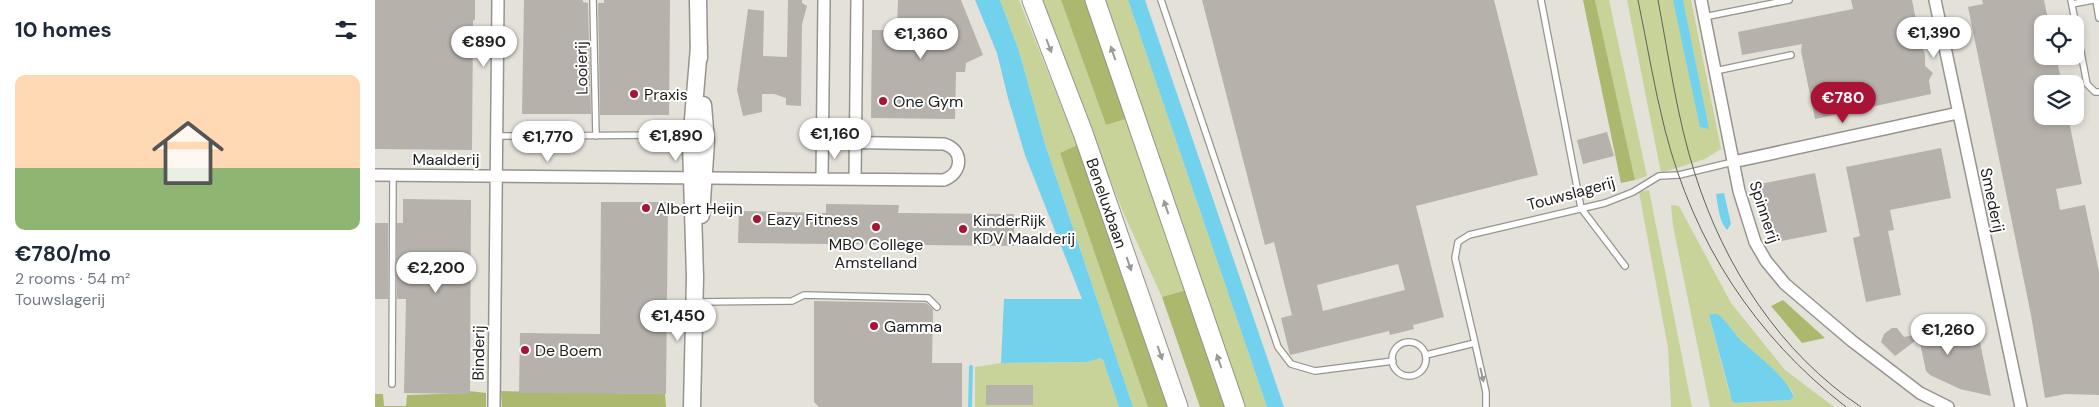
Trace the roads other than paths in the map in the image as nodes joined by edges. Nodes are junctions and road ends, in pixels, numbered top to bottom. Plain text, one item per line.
1 (498, 0) edge
2 (593, 0) edge
3 (698, 0) edge
4 (824, 0) edge
5 (857, 0) edge
6 (1031, 0) edge
7 (1095, 0) edge
8 (1161, 0) edge
9 (1541, 0) edge
10 (1701, 0) edge
11 (1789, 0) edge
12 (1935, 0) edge
13 (2094, 0) edge
14 (2072, 2) edge
15 (1704, 17) junction
16 (2099, 18) edge
17 (699, 47) junction
18 (1791, 54) dead end
19 (1715, 71) junction
20 (2099, 92) edge
21 (1958, 113) junction
22 (693, 126) junction
23 (496, 136) junction
24 (596, 136) junction
25 (822, 142) junction
26 (855, 143) junction
27 (1733, 162) junction
28 (375, 175) edge
29 (393, 175) junction
30 (496, 176) junction
31 (698, 177) junction
32 (822, 178) junction
33 (855, 179) junction
34 (1581, 208) junction
35 (1625, 266) dead end
36 (694, 302) junction
37 (937, 307) dead end
38 (1475, 343) junction
39 (1426, 355) junction
40 (1393, 361) junction
41 (392, 384) dead end
42 (494, 407) edge
43 (693, 407) edge
44 (1178, 407) edge
45 (1235, 407) edge
46 (1487, 407) edge
47 (1948, 407) edge
48 (2021, 407) edge

1 - 23 street, Binderij
2 - 24 lane, Looierij
3 - 17 street
4 - 25 street
5 - 26 street
6 -> 44 main road, Beneluxbaan
45 -> 7 main road
8 - 40 lane
9 - 34 lane
10 - 15 street, Spinnerij
11 - 15 lane
12 - 21 street, Smederij
13 - 14 lane
13 - 16 lane
14 - 20 lane
15 - 19 street, Spinnerij
17 - 22 street
17 - 31 street
18 - 19 lane
19 - 27 street, Spinnerij
21 - 27 street, Touwslagerij
21 - 48 street, Smederij
22 - 24 lane, Maalderij
22 - 31 street
23 - 24 lane, Maalderij
23 - 30 street, Binderij
25 - 26 street, Maalderij
25 - 32 street
26 - 33 street
26 - 33 street, Maalderij
27 - 34 lane, Touwslagerij
27 - 47 street, Spinnerij
28 - 29 street, Maalderij
29 - 30 street, Maalderij
29 - 41 lane
30 - 31 street, Maalderij
30 - 42 street, Binderij
31 - 32 street, Maalderij
31 - 36 street
32 - 33 street, Maalderij
34 - 35 lane
34 - 38 lane, Touwslagerij
36 - 37 lane
36 - 43 street
38 - 39 lane
38 -> 46 lane, Touwslagerij
39 - 40 lane
39 - 40 lane

